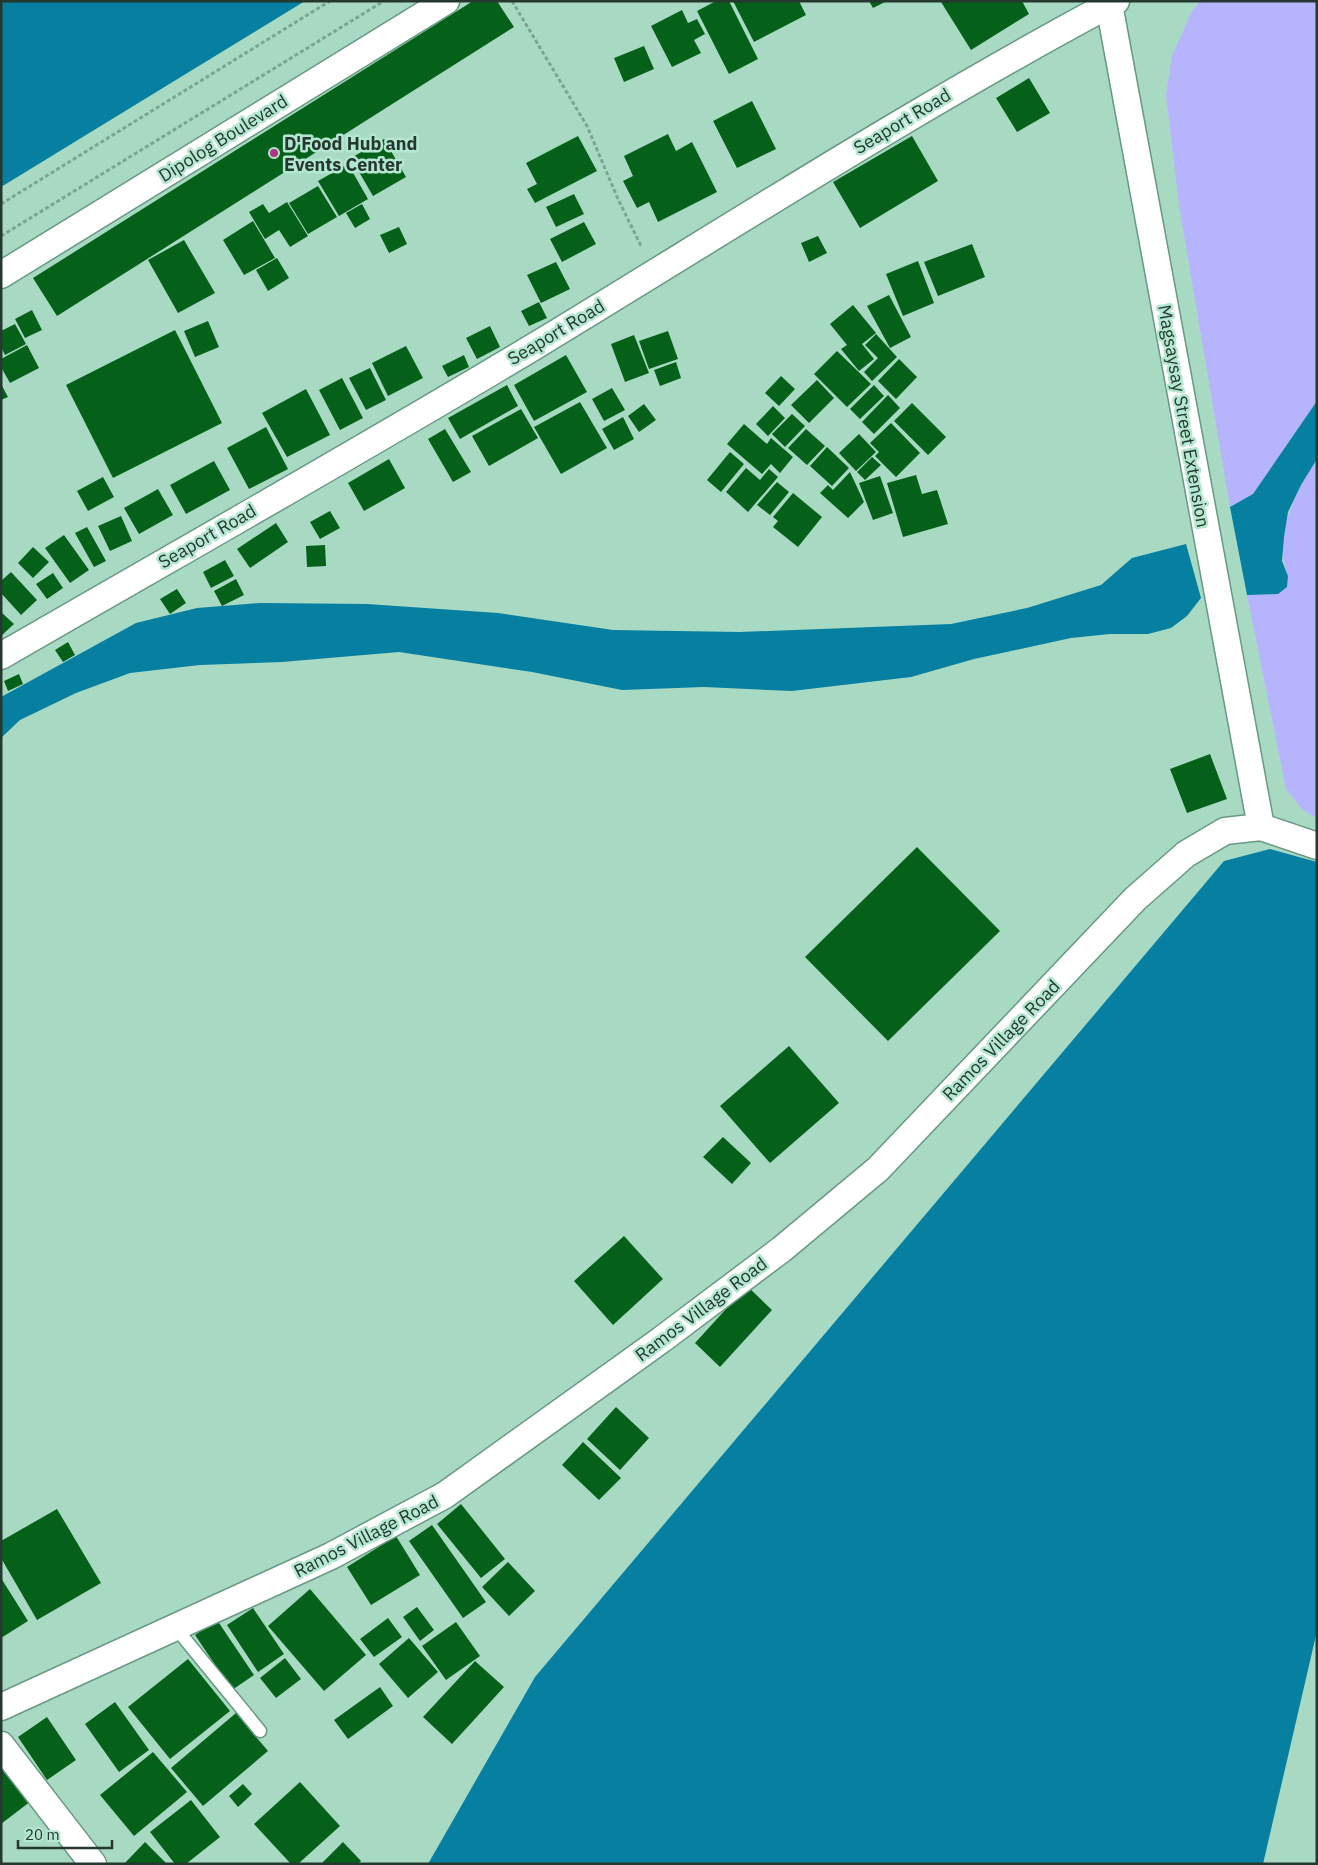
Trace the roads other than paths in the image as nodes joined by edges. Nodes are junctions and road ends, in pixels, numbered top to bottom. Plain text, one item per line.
1 (446, 1) edge
2 (1112, 3) edge
3 (1, 274) edge
4 (1, 656) edge
5 (1261, 826) junction
6 (1317, 846) edge
7 (175, 1628) junction
8 (1, 1708) edge
9 (260, 1731) dead end
10 (1, 1744) edge
11 (93, 1864) edge

1 - 3 street, Dipolog Boulevard
2 - 4 street, Seaport Road
2 - 5 street, Magsaysay Street Extension
5 - 6 street, Ramos Village Road
5 - 7 street, Ramos Village Road
7 - 8 street, Ramos Village Road
7 - 9 lane
10 - 11 street

